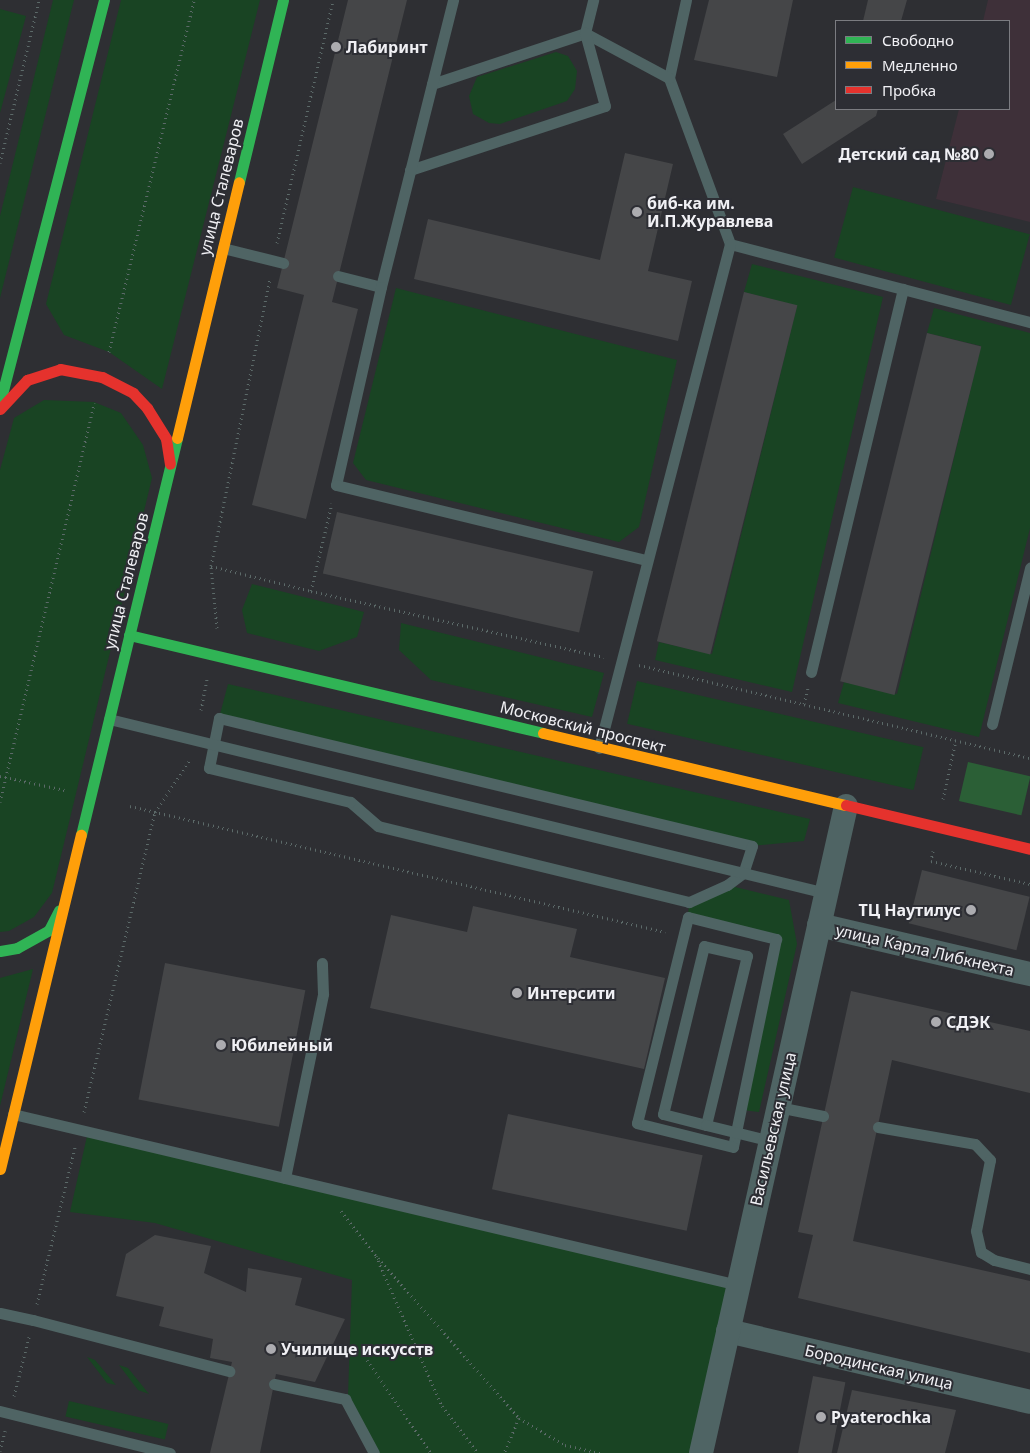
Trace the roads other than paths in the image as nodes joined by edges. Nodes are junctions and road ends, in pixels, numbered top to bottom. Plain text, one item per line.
1 (104, 0) edge
2 (283, 0) edge
3 (452, 0) edge
4 (593, 0) edge
5 (686, 0) edge
6 (585, 33) junction
7 (669, 78) junction
8 (432, 84) junction
9 (410, 170) junction
10 (730, 244) junction
11 (223, 248) junction
12 (278, 262) road end
13 (338, 276) dead end
14 (381, 287) junction
15 (903, 289) junction
16 (1030, 322) edge
17 (0, 402) edge
18 (0, 409) edge
19 (170, 466) junction
20 (647, 560) junction
21 (1030, 568) edge
22 (129, 635) junction
23 (812, 672) dead end
24 (109, 719) junction
25 (992, 724) dead end
26 (214, 744) junction
27 (599, 748) junction
28 (846, 806) junction
29 (1030, 849) edge
30 (743, 873) junction
31 (826, 893) junction
32 (66, 897) junction
33 (819, 925) junction
34 (0, 951) edge
35 (322, 963) dead end
36 (1030, 974) edge
37 (778, 1107) junction
38 (13, 1114) junction
39 (823, 1116) dead end
40 (706, 1125) junction
41 (878, 1127) dead end
42 (736, 1132) junction
43 (771, 1141) junction
44 (0, 1169) edge
45 (285, 1178) junction
46 (1030, 1269) edge
47 (738, 1285) junction
48 (0, 1313) edge
49 (728, 1331) junction
50 (229, 1371) dead end
51 (274, 1384) dead end
52 (1030, 1402) edge
53 (0, 1411) edge
54 (170, 1453) edge
55 (374, 1453) edge
56 (701, 1453) edge

1 - 17 main road
2 - 11 main road, улица Сталеваров
3 - 8 lane
4 - 6 lane
5 - 7 lane
6 - 7 lane
6 - 8 lane
6 - 9 lane
7 - 10 lane
8 - 9 lane
9 - 14 lane
10 - 15 lane
10 - 20 lane
11 - 12 lane
11 - 19 main road, улица Сталеваров
13 - 14 lane
14 - 20 lane
15 - 16 lane
15 - 23 lane
18 - 19 main road
19 - 22 main road, улица Сталеваров
20 - 27 lane
21 - 25 lane
22 - 24 main road, улица Сталеваров
22 - 27 main road, Московский проспект
24 - 26 lane
24 - 32 main road, улица Сталеваров
26 - 30 lane
26 - 30 lane
26 - 30 lane
27 - 28 main road, Московский проспект
28 - 29 main road, Московский проспект
28 - 31 street, Васильевская улица
30 - 31 lane
31 - 33 street, Васильевская улица
32 - 34 main road
32 - 38 main road, улица Сталеваров
33 - 36 street, улица Карла Либкнехта
33 - 37 street, Васильевская улица
35 - 45 lane
37 - 39 lane
37 - 43 street, Васильевская улица
38 - 44 main road, улица Сталеваров
38 - 45 lane
40 - 40 lane
40 - 42 lane
41 - 46 lane
42 - 42 lane
42 - 43 lane
43 - 47 street, Васильевская улица
45 - 47 lane
47 - 49 street, Васильевская улица
48 - 50 lane
49 - 52 street, Бородинская улица
49 - 56 street, Васильевская улица
51 - 55 lane
53 - 54 lane

